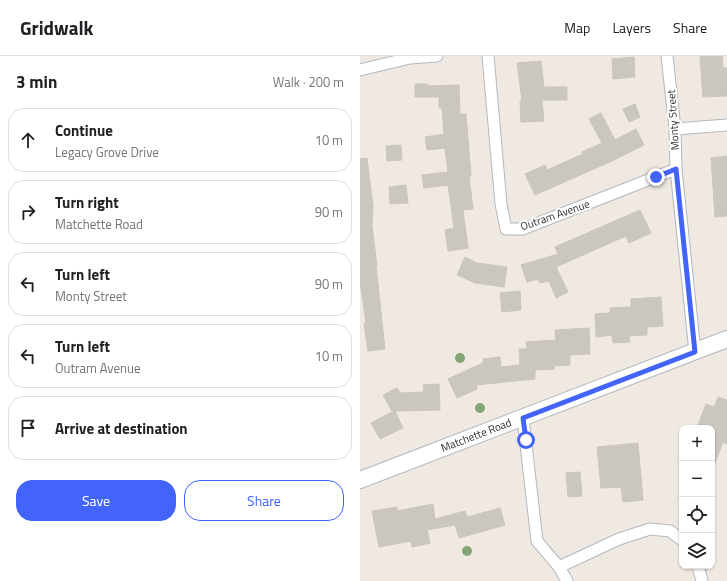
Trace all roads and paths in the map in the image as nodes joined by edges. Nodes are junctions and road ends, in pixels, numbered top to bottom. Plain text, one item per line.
1 (436, 56) edge
2 (488, 56) edge
3 (668, 56) edge
4 (360, 70) edge
5 (727, 125) edge
6 (675, 129) junction
7 (676, 169) junction
8 (727, 339) edge
9 (695, 352) junction
10 (523, 418) junction
11 (360, 480) edge
12 (679, 538) edge
13 (559, 567) junction
14 (699, 569) edge
15 (567, 581) edge
16 (702, 581) edge

1 - 4 street
2 - 7 street, Outram Avenue
3 - 6 street, Monty Street
5 - 6 street
6 - 7 street, Monty Street
7 - 9 street, Monty Street
8 - 9 street, Matchette Road
9 - 10 street, Matchette Road
10 - 11 street, Matchette Road
10 - 13 street
12 - 13 street
13 - 15 street
14 - 16 street

